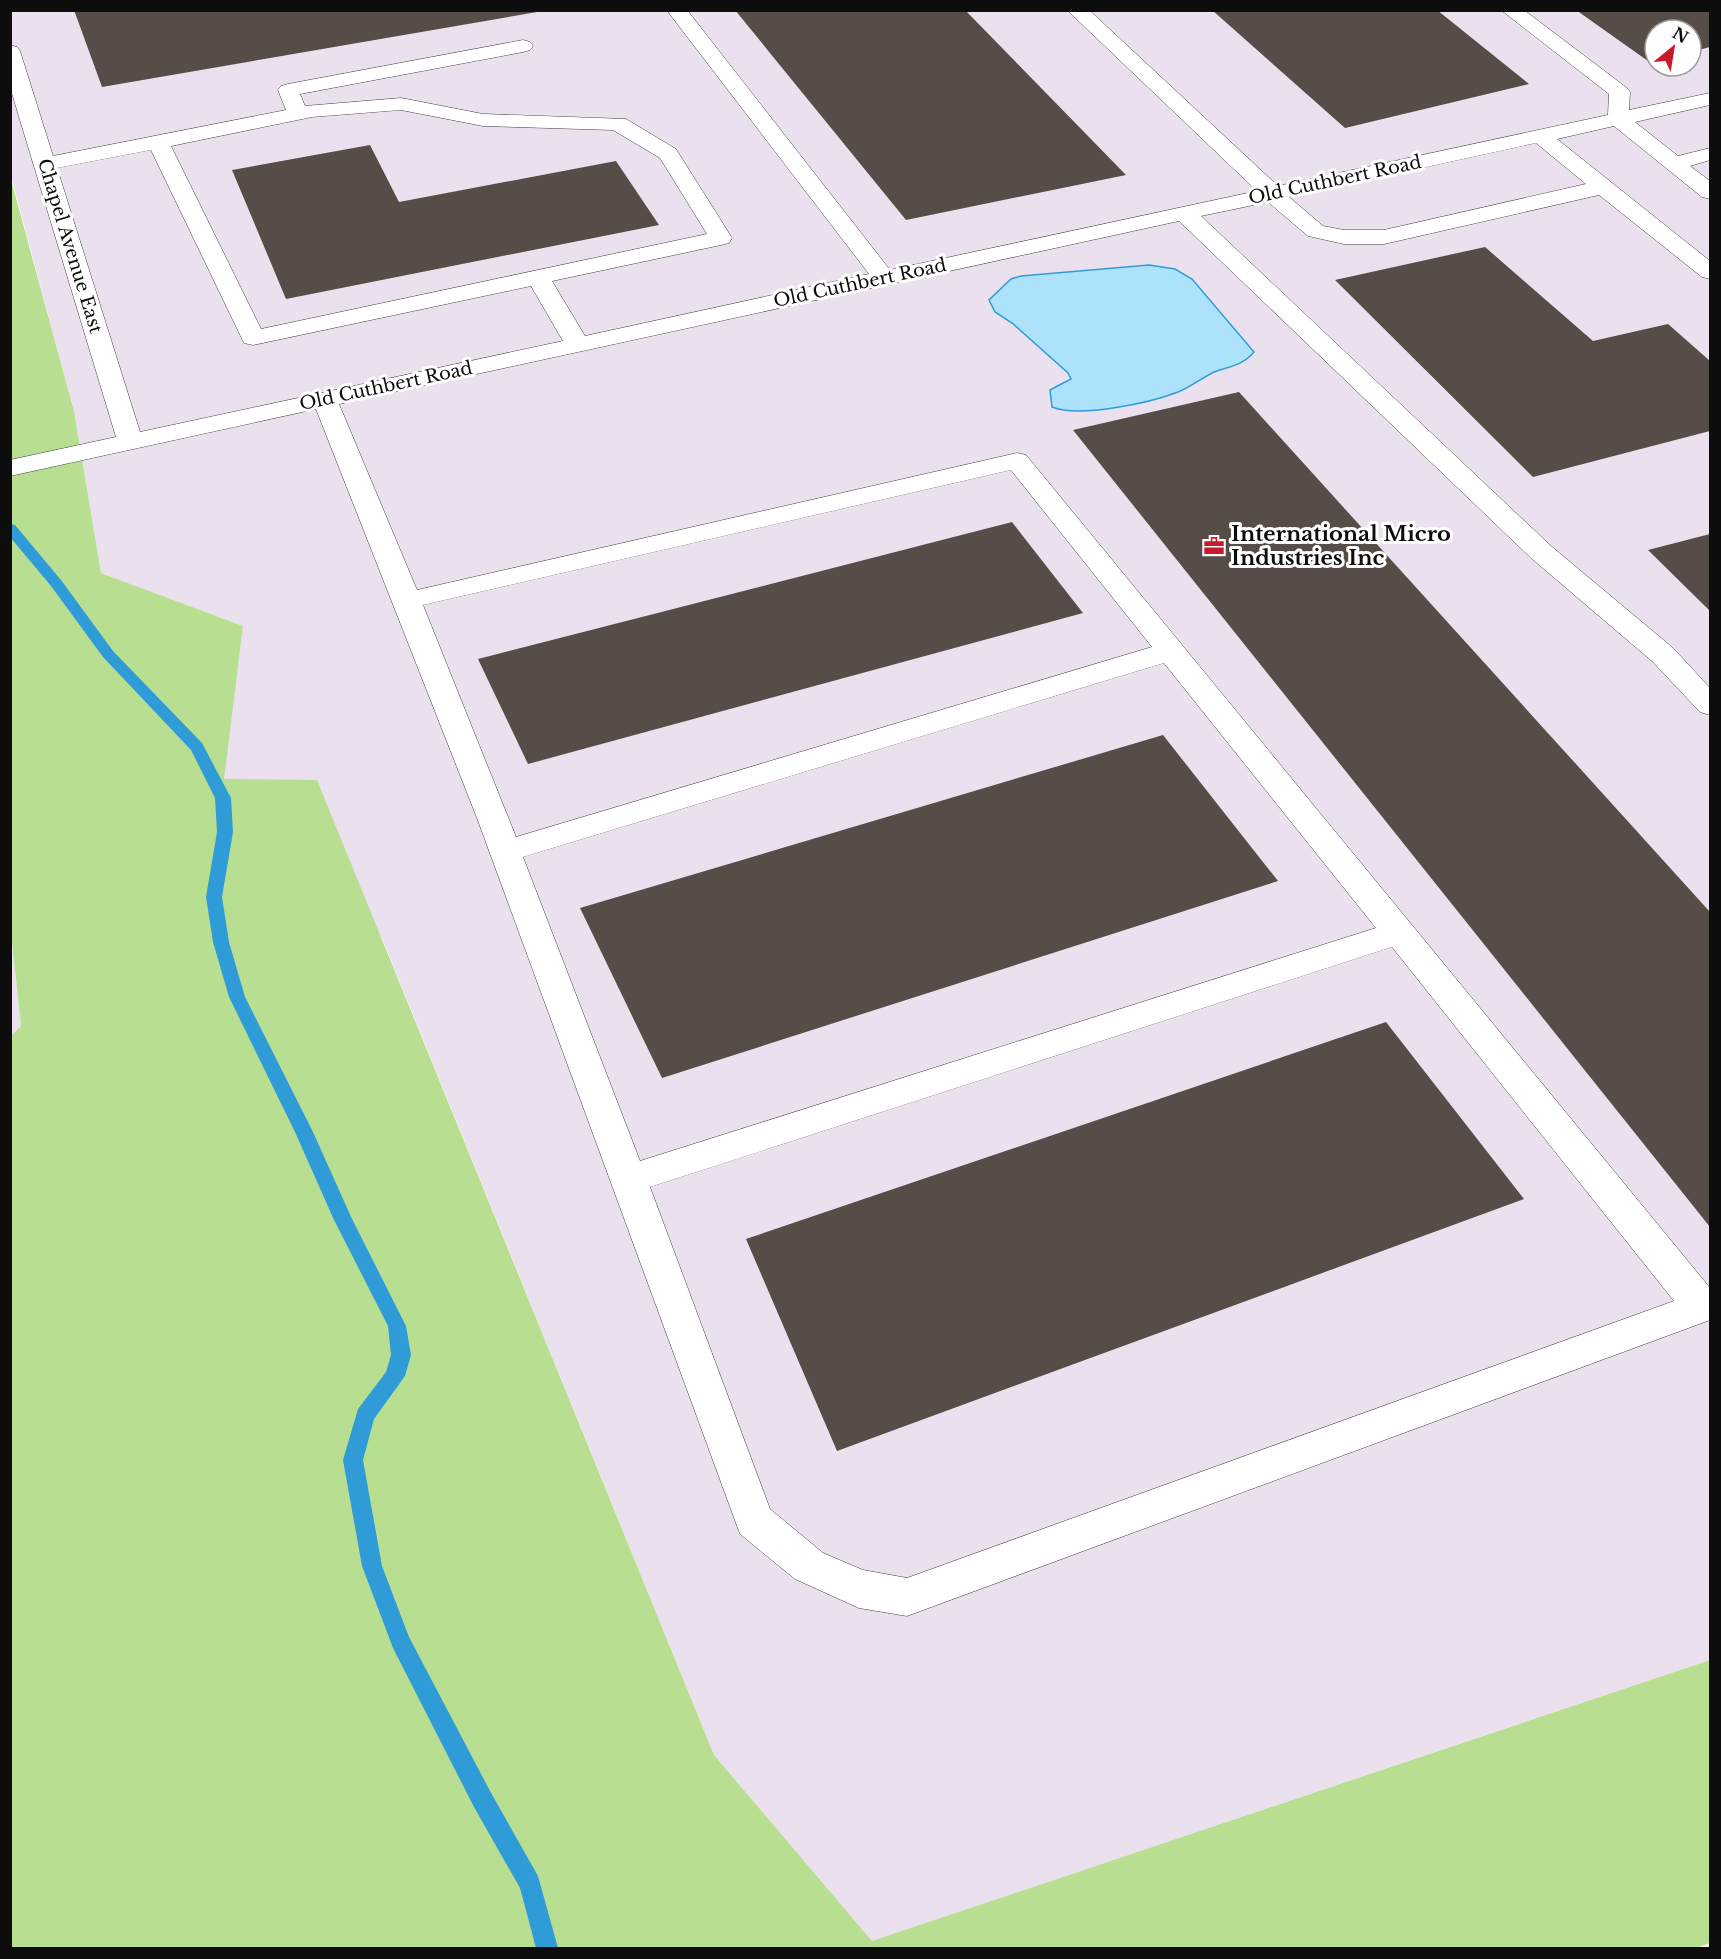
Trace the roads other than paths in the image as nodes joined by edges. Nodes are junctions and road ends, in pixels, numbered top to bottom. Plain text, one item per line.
1 (1077, 10) edge
2 (1511, 10) edge
3 (679, 13) dead end
4 (523, 46) dead end
5 (10, 51) edge
6 (1710, 99) edge
7 (298, 114) junction
8 (1618, 119) junction
9 (1540, 136) junction
10 (158, 142) junction
11 (1710, 154) edge
12 (1674, 163) junction
13 (45, 164) junction
14 (1603, 187) junction
15 (1710, 192) edge
16 (1273, 194) junction
17 (1184, 213) junction
18 (1710, 272) edge
19 (538, 277) junction
20 (884, 278) junction
21 (578, 345) junction
22 (325, 400) junction
23 (130, 442) junction
24 (10, 468) edge
25 (409, 600) junction
26 (1171, 651) junction
27 (1710, 705) edge
28 (505, 851) junction
29 (1398, 933) junction
30 (629, 1179) junction
31 (1706, 1305) edge

1 - 16 street
2 - 8 street
3 - 20 street
4 - 7 street
5 - 13 street, Chapel Avenue East
6 - 8 street, Old Cuthbert Road
7 - 10 street
7 - 19 street
8 - 9 street, Old Cuthbert Road
8 - 12 street
9 - 14 street
9 - 16 street, Old Cuthbert Road
10 - 13 street
10 - 19 street
11 - 12 street
12 - 15 street
13 - 23 street, Chapel Avenue East
14 - 16 street
14 - 18 street
16 - 17 street, Old Cuthbert Road
17 - 20 street, Old Cuthbert Road
17 - 27 street
19 - 21 street
20 - 21 street, Old Cuthbert Road
21 - 22 street, Old Cuthbert Road
22 - 23 street, Old Cuthbert Road
22 - 25 street
23 - 24 street, Old Cuthbert Road
25 - 26 street
25 - 28 street
26 - 28 street
26 - 29 street
28 - 30 street
29 - 30 street
29 - 31 street
30 - 31 street

